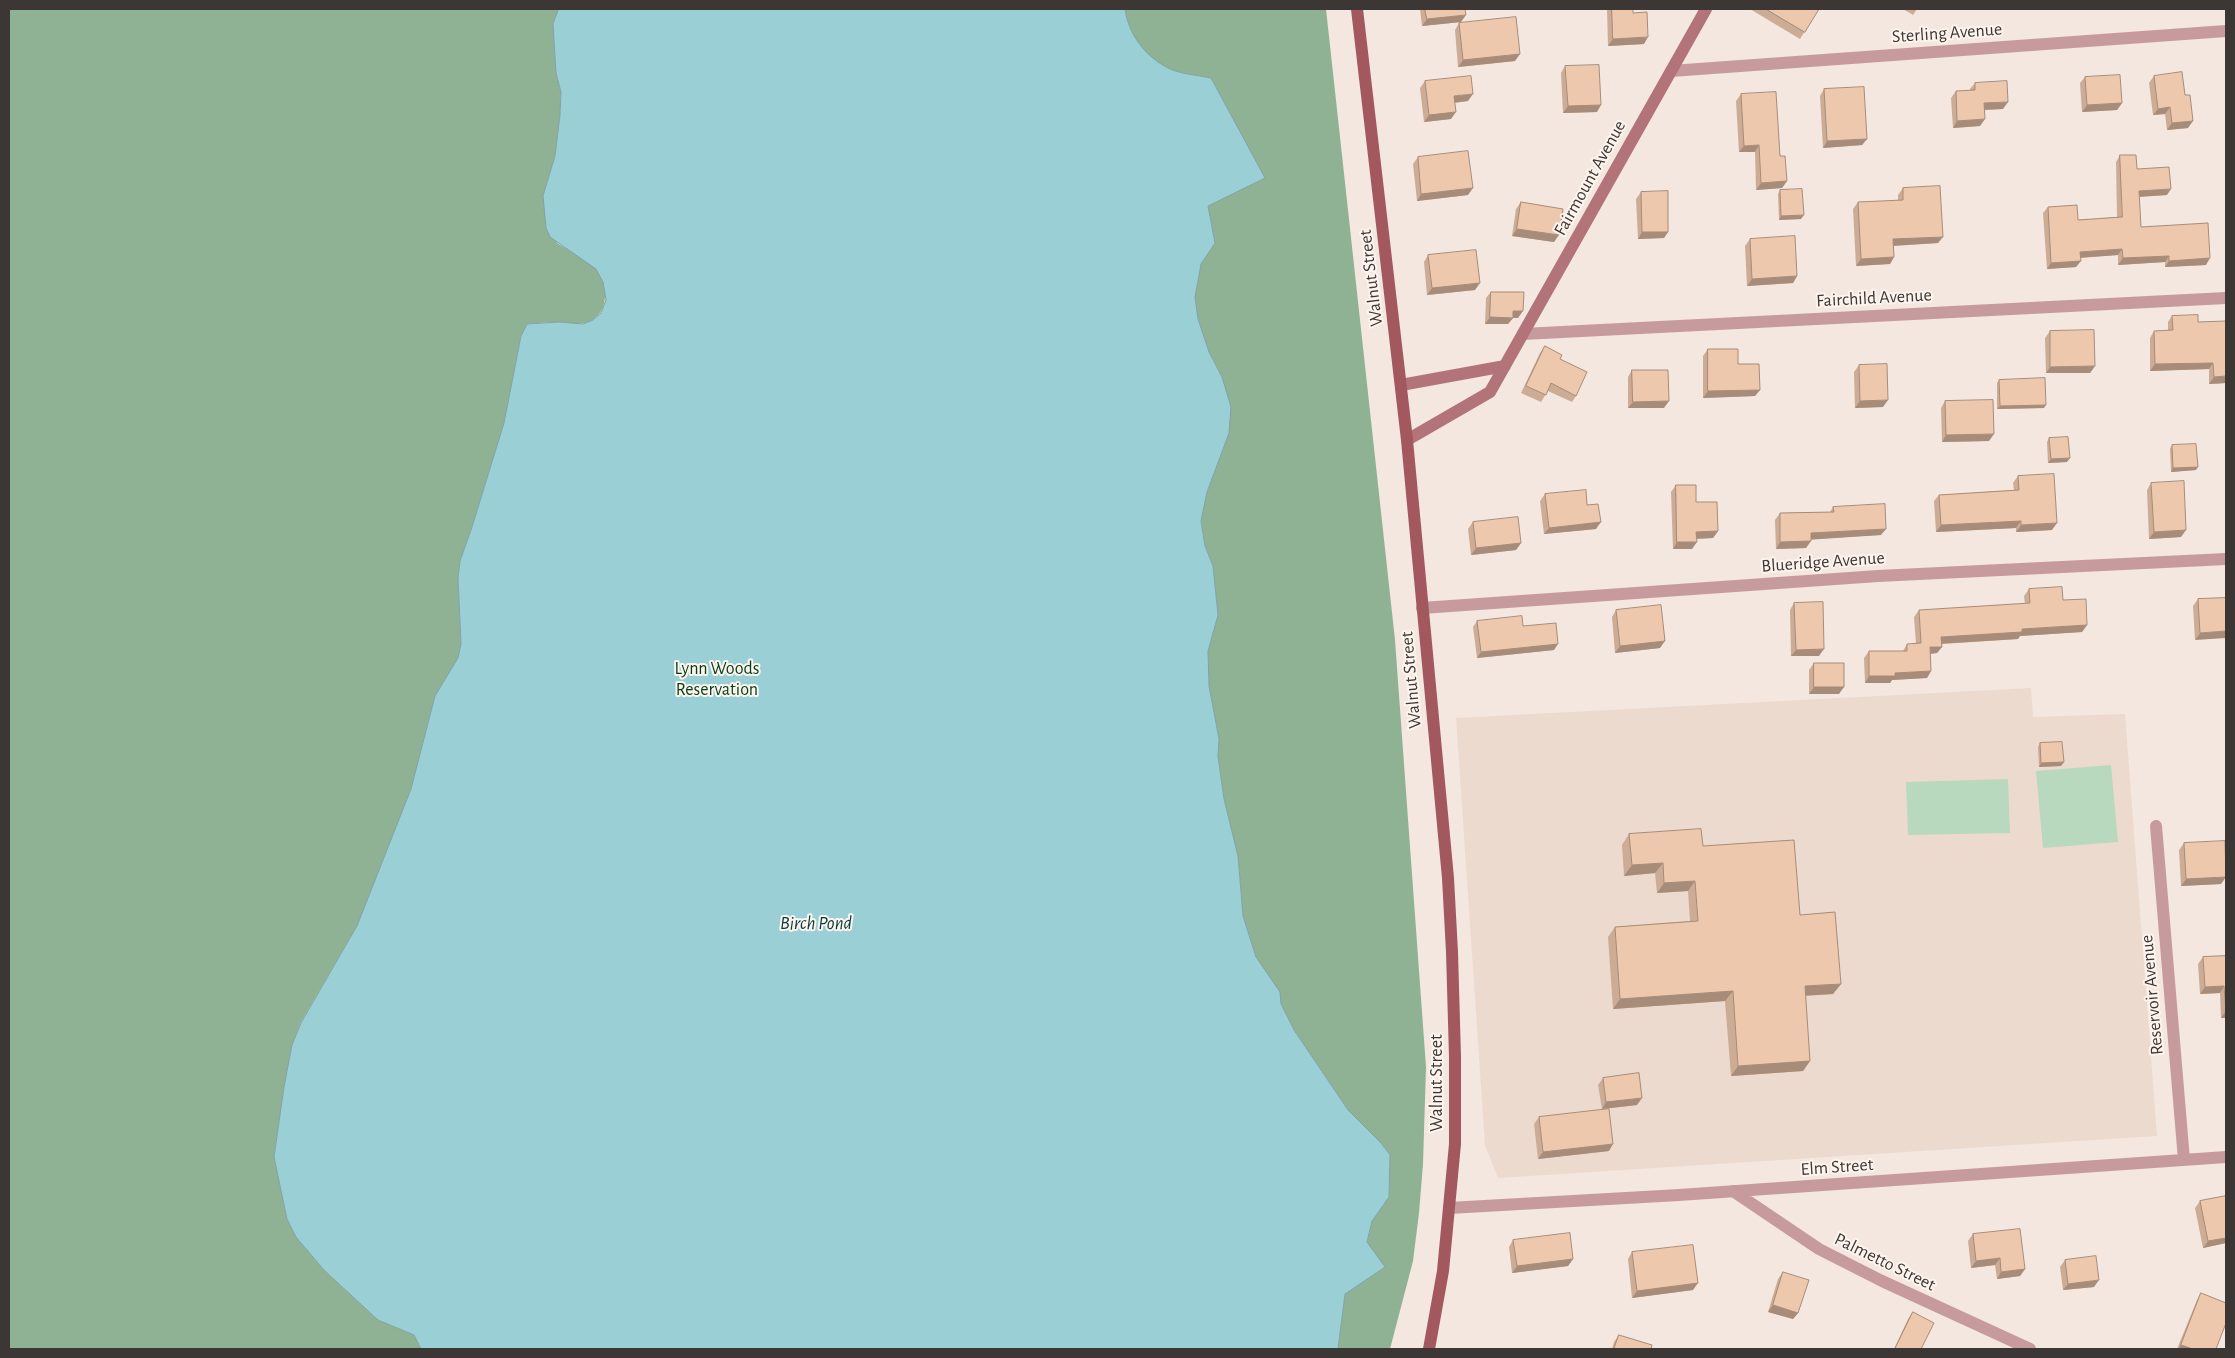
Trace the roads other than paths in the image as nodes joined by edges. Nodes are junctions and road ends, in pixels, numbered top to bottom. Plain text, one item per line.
1 (1357, 9) edge
2 (1706, 9) edge
3 (2226, 31) edge
4 (1671, 70) junction
5 (2226, 298) edge
6 (1523, 334) junction
7 (1505, 366) junction
8 (1401, 386) junction
9 (1407, 440) junction
10 (2226, 559) edge
11 (1422, 608) junction
12 (2156, 826) dead end
13 (2226, 1157) edge
14 (2184, 1160) junction
15 (1733, 1192) junction
16 (1449, 1208) junction
17 (1429, 1349) edge
18 (2030, 1349) edge

1 - 8 main road, Walnut Street
2 - 4 street, Fairmount Avenue
3 - 4 street, Sterling Avenue
4 - 6 street, Fairmount Avenue
5 - 6 street, Fairchild Avenue
6 - 7 street, Fairmount Avenue
7 - 8 street
7 - 9 street, Fairmount Avenue
8 - 9 main road, Walnut Street
9 - 11 main road, Walnut Street
10 - 11 street, Blueridge Avenue
11 - 16 main road, Walnut Street
12 - 14 street, Reservoir Avenue
13 - 14 street, Elm Street
14 - 15 street, Elm Street
15 - 16 street, Elm Street
15 - 18 street, Palmetto Street
16 - 17 main road, Walnut Street

